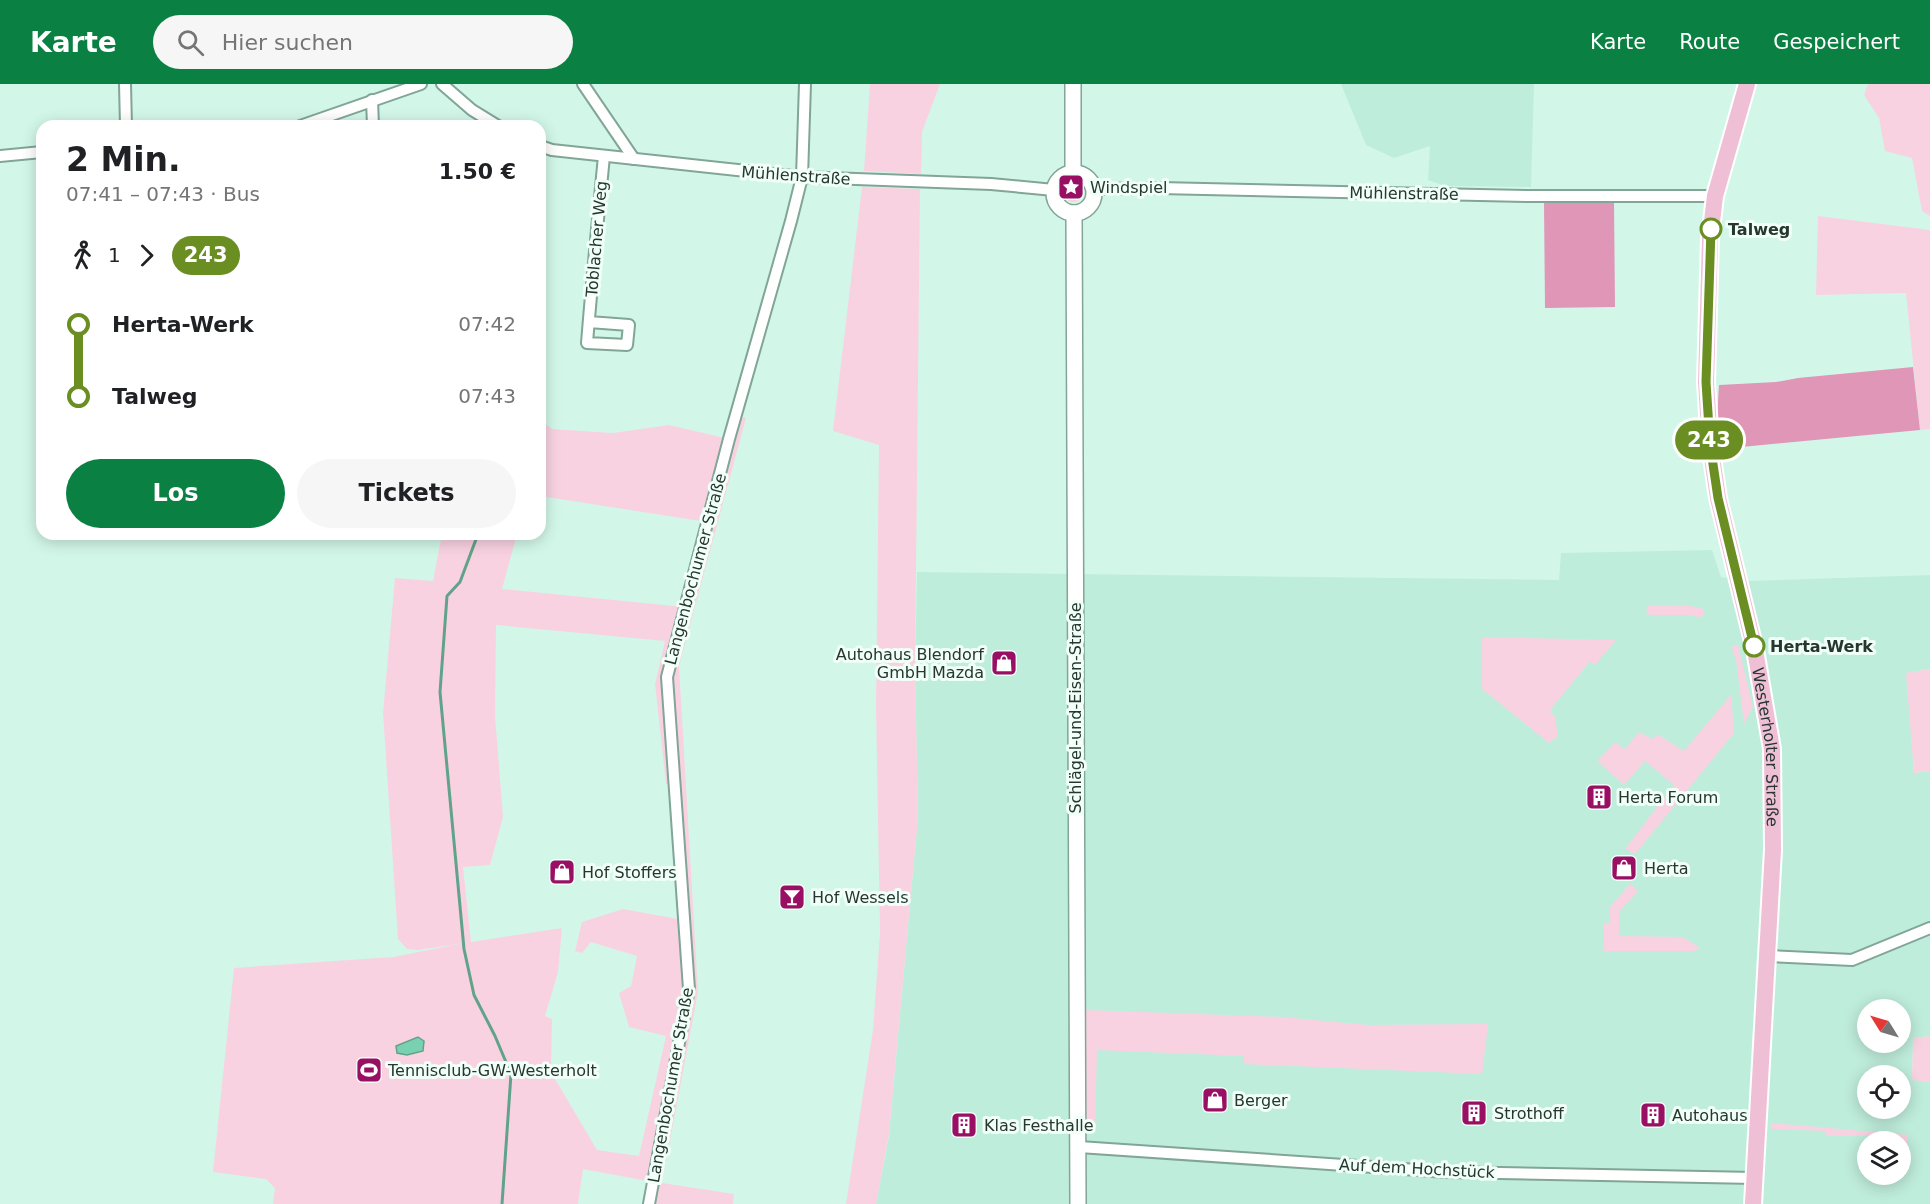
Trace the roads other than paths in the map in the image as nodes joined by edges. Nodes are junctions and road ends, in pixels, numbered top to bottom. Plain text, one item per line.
1 (125, 84) edge
2 (421, 84) edge
3 (442, 84) edge
4 (583, 84) edge
5 (805, 84) edge
6 (1073, 84) edge
7 (1747, 84) edge
8 (372, 100) junction
9 (126, 120) edge
10 (317, 120) edge
11 (373, 120) edge
12 (488, 120) edge
13 (546, 148) edge
14 (36, 153) edge
15 (0, 156) edge
16 (604, 156) junction
17 (634, 159) junction
18 (1073, 173) junction
19 (802, 177) junction
20 (1093, 189) junction
21 (1054, 190) junction
22 (1715, 196) junction
23 (1074, 213) junction
24 (589, 322) dead end
25 (1930, 928) edge
26 (1768, 956) junction
27 (1079, 1148) junction
28 (1755, 1178) junction
29 (649, 1204) edge
30 (1078, 1204) edge
31 (1753, 1204) edge

1 - 9 street
2 - 8 street
3 - 12 street
4 - 17 street
5 - 19 street, Langenbochumer Straße
6 - 18 street
7 - 22 main road, Westerholter Straße
8 - 10 street
8 - 11 street
13 - 16 street, Mühlenstraße
14 - 15 street
16 - 17 street, Mühlenstraße
16 - 24 street, Toblacher Weg
17 - 19 street, Mühlenstraße
18 - 20 street
18 - 21 street
19 - 21 street, Mühlenstraße
19 - 29 street, Langenbochumer Straße
20 - 22 street, Mühlenstraße
20 - 23 street
21 - 23 street
22 - 26 main road, Westerholter Straße
23 - 27 street, Schlägel-und-Eisen-Straße
25 - 26 street
26 - 28 main road, Westerholter Straße
27 - 28 street, Auf dem Hochstück
27 - 30 street, Schlägel-und-Eisen-Straße
28 - 31 main road, Westerholter Straße

